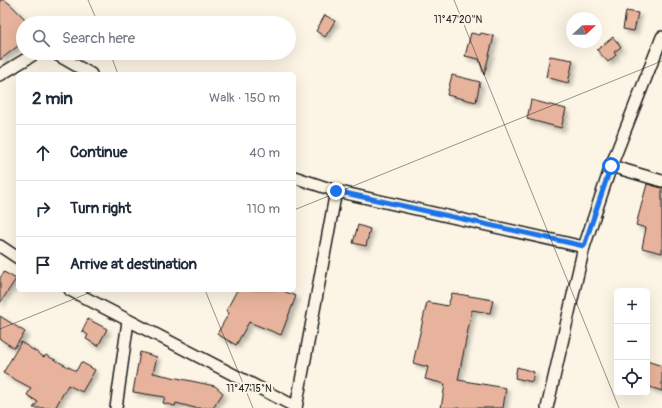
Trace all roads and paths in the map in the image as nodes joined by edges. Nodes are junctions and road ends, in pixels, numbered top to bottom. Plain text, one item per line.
1 (662, 37) edge
2 (25, 60) edge
3 (66, 60) edge
4 (87, 72) edge
5 (0, 76) edge
6 (611, 166) junction
7 (296, 178) edge
8 (662, 181) edge
9 (336, 191) junction
10 (0, 246) edge
11 (584, 246) junction
12 (16, 257) edge
13 (74, 292) edge
14 (128, 320) junction
15 (116, 408) edge
16 (296, 408) edge
17 (547, 408) edge

1 - 6 street
2 - 5 street
3 - 4 street
6 - 8 street
6 - 11 street
7 - 9 street
9 - 11 street
9 - 16 street
10 - 12 street
11 - 17 street
13 - 14 street
14 - 15 street
14 - 16 street

